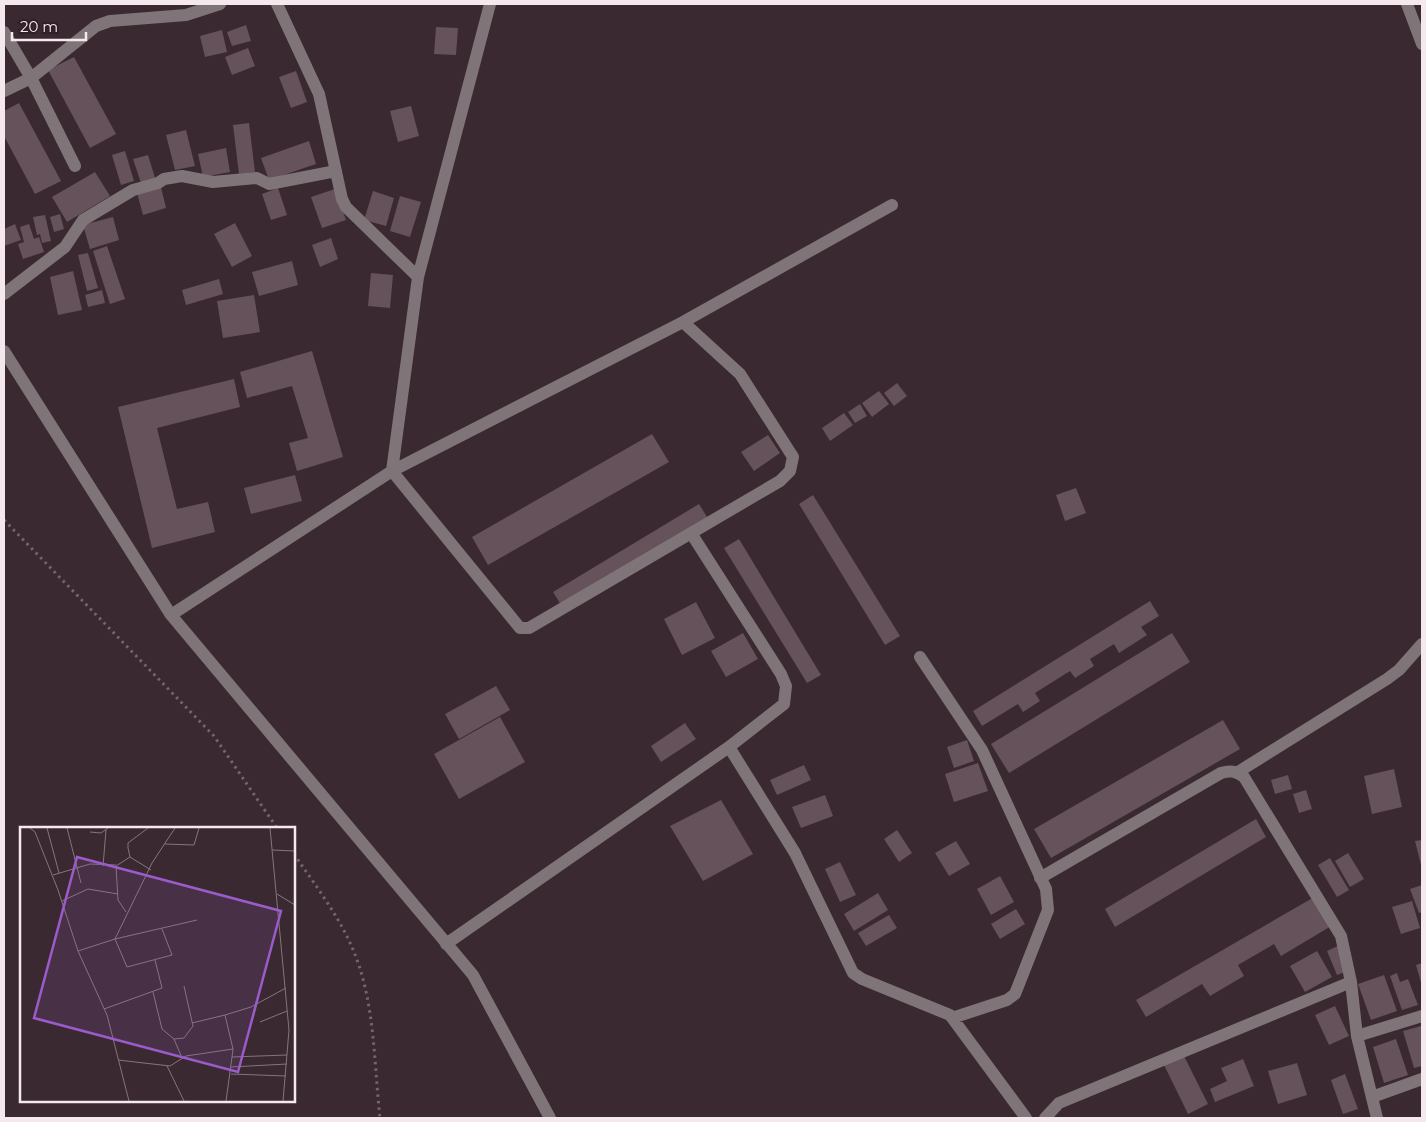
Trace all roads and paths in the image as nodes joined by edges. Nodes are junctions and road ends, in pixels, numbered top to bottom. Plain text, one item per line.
1 (220, 4) edge
2 (277, 4) edge
3 (490, 4) edge
4 (1407, 4) edge
5 (185, 10) edge
6 (4, 32) edge
7 (1422, 44) edge
8 (31, 78) junction
9 (4, 91) edge
10 (75, 166) dead end
11 (336, 171) junction
12 (892, 205) dead end
13 (418, 277) junction
14 (4, 294) edge
15 (683, 322) junction
16 (4, 351) edge
17 (392, 471) junction
18 (4, 520) edge
19 (691, 533) junction
20 (171, 615) junction
21 (1422, 644) edge
22 (920, 657) dead end
23 (729, 747) junction
24 (1238, 772) junction
25 (276, 827) edge
26 (295, 856) edge
27 (1040, 878) junction
28 (446, 944) junction
29 (1351, 982) junction
30 (1422, 1016) edge
31 (952, 1018) junction
32 (1357, 1036) junction
33 (1422, 1079) edge
34 (1372, 1097) junction
35 (380, 1118) edge
36 (550, 1118) edge
37 (1026, 1118) edge
38 (1045, 1118) edge
39 (1378, 1118) edge

1 - 5 street
2 - 11 street
3 - 13 street
4 - 7 street
5 - 8 street
6 - 8 street
8 - 9 street
8 - 10 street
11 - 13 street
11 - 14 street
12 - 15 street
13 - 17 street
15 - 17 street
15 - 19 street
16 - 20 street
17 - 19 street
17 - 20 street
18 - 25 path
19 - 23 street
20 - 28 street
21 - 24 street
22 - 27 street
23 - 28 street
23 - 31 street
24 - 27 street
24 - 29 street
26 - 35 path
27 - 31 street
28 - 36 street
29 - 32 street
29 - 38 street
30 - 32 street
31 - 37 street
32 - 34 street
33 - 34 street
34 - 39 street

